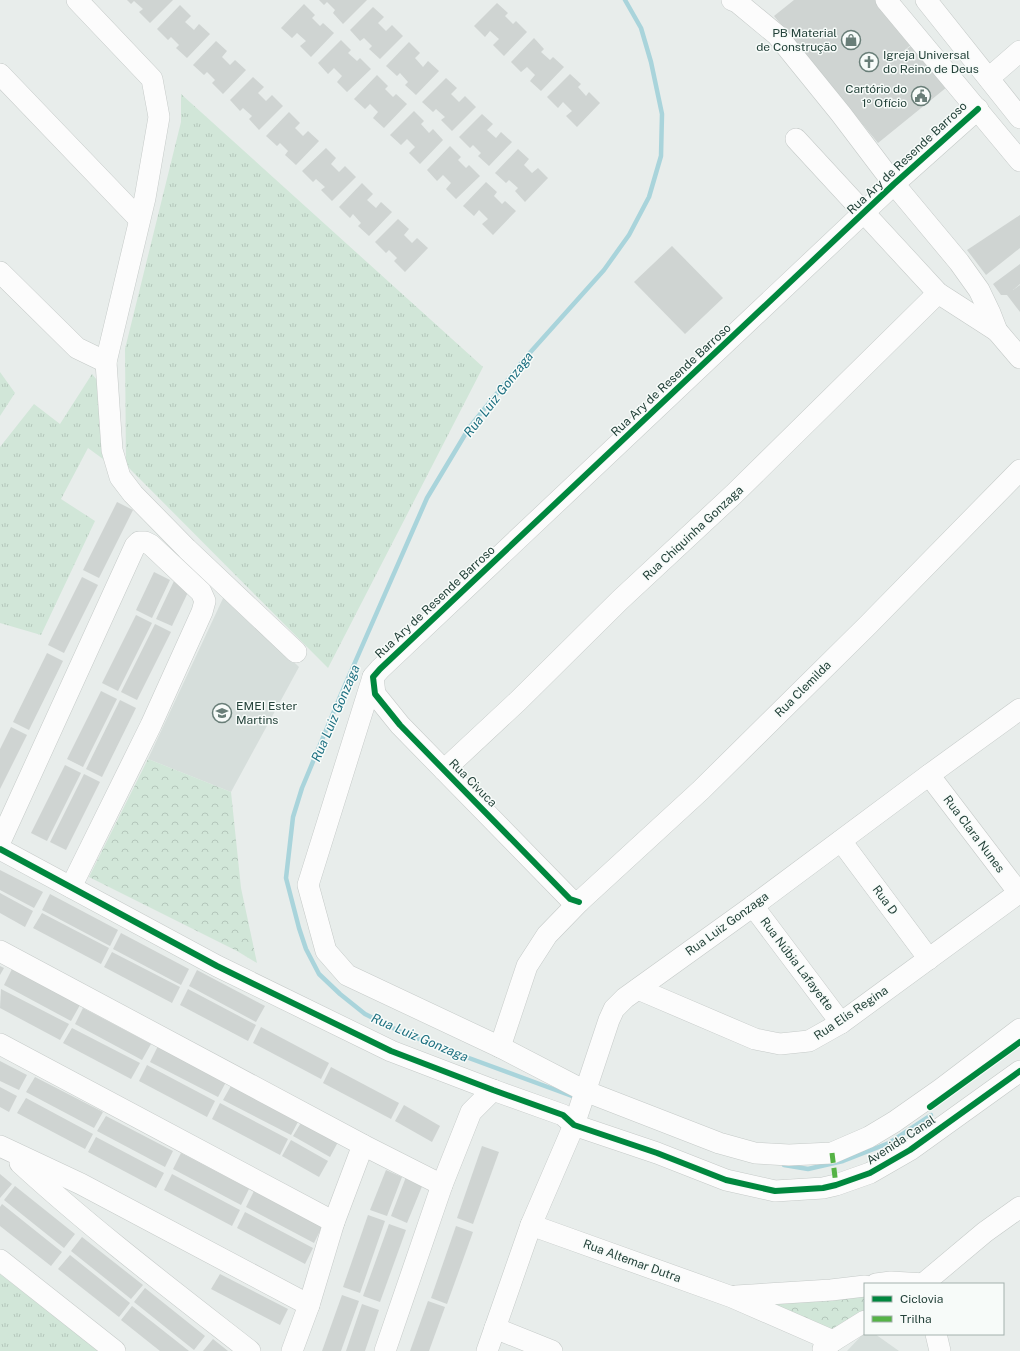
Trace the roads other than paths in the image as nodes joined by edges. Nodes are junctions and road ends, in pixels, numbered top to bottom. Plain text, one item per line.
1 (77, 0) edge
2 (732, 0) edge
3 (886, 0) edge
4 (926, 0) edge
5 (1020, 51) edge
6 (0, 74) edge
7 (989, 78) junction
8 (978, 109) junction
9 (1020, 118) edge
10 (796, 139) dead end
11 (1020, 161) edge
12 (894, 184) junction
13 (864, 213) junction
14 (139, 219) junction
15 (0, 272) edge
16 (938, 293) junction
17 (997, 331) junction
18 (1020, 358) edge
19 (106, 362) junction
20 (1020, 470) edge
21 (152, 513) junction
22 (139, 542) junction
23 (220, 580) junction
24 (205, 601) junction
25 (296, 652) dead end
26 (376, 673) junction
27 (1019, 713) edge
28 (444, 770) junction
29 (928, 775) junction
30 (841, 840) junction
31 (0, 842) edge
32 (0, 849) edge
33 (71, 887) junction
34 (1019, 893) edge
35 (579, 902) junction
36 (753, 906) junction
37 (0, 951) edge
38 (928, 959) junction
39 (638, 989) junction
40 (840, 1023) junction
41 (1020, 1029) edge
42 (0, 1044) edge
43 (500, 1047) junction
44 (1020, 1071) edge
45 (493, 1090) junction
46 (580, 1107) junction
47 (364, 1145) junction
48 (2, 1148) edge
49 (442, 1185) junction
50 (1020, 1207) edge
51 (334, 1222) junction
52 (532, 1225) junction
53 (0, 1260) edge
54 (884, 1283) edge
55 (908, 1283) edge
56 (925, 1283) edge
57 (864, 1286) edge
58 (732, 1297) junction
59 (309, 1305) junction
60 (864, 1322) edge
61 (495, 1328) junction
62 (936, 1335) edge
63 (827, 1346) edge
64 (115, 1351) edge
65 (250, 1351) edge
66 (292, 1351) edge
67 (385, 1351) edge
68 (487, 1351) edge
69 (552, 1351) edge
70 (940, 1351) edge

1 - 14 street
2 - 12 street
3 - 8 street
4 - 7 street
5 - 7 street
6 - 14 street
7 - 9 street
8 - 11 street
8 - 12 street, Rua Ary de Resende Barroso
10 - 13 street
12 - 13 street, Rua Ary de Resende Barroso
12 - 17 street
13 - 16 street
13 - 26 street, Rua Ary de Resende Barroso
14 - 19 street
15 - 19 street
16 - 17 street
16 - 28 street, Rua Chiquinha Gonzaga
17 - 18 street
19 - 21 street
20 - 35 street, Rua Clemilda
21 - 22 street
21 - 23 street
22 - 24 street
22 - 31 street
23 - 24 street
23 - 25 street
24 - 33 street
26 - 28 street, Rua Civuca
26 - 43 street
27 - 29 street, Rua Luiz Gonzaga
28 - 35 street, Rua Civuca
29 - 30 street, Rua Luiz Gonzaga
29 - 34 street, Rua Clara Nunes
30 - 36 street, Rua Luiz Gonzaga
30 - 38 street, Rua D
32 - 33 street
33 - 45 street
34 - 38 street, Rua Elis Regina
35 - 43 street, Rua Clemilda
36 - 39 street, Rua Luiz Gonzaga
36 - 40 street, Rua Núbia Lafayette
37 - 47 street
38 - 40 street, Rua Elis Regina
39 - 40 street, Rua Elis Regina
39 - 46 street, Rua Luiz Gonzaga
41 - 46 street, Avenida Canal
42 - 51 street
43 - 46 street
44 - 46 street, Avenida Canal
45 - 46 street
45 - 49 street
46 - 52 street, Rua Luiz Gonzaga
47 - 49 street
47 - 51 street
48 - 59 street
48 - 65 street
49 - 67 street
50 - 56 street
51 - 59 street
52 - 58 street, Rua Altemar Dutra
52 - 61 street, Rua Luiz Gonzaga
53 - 64 street
54 - 55 street
57 - 58 street, Rua Altemar Dutra
58 - 63 street, Rua Altemar Dutra
59 - 66 street
60 - 63 street
61 - 68 street, Rua Luiz Gonzaga
61 - 69 street
62 - 70 street

